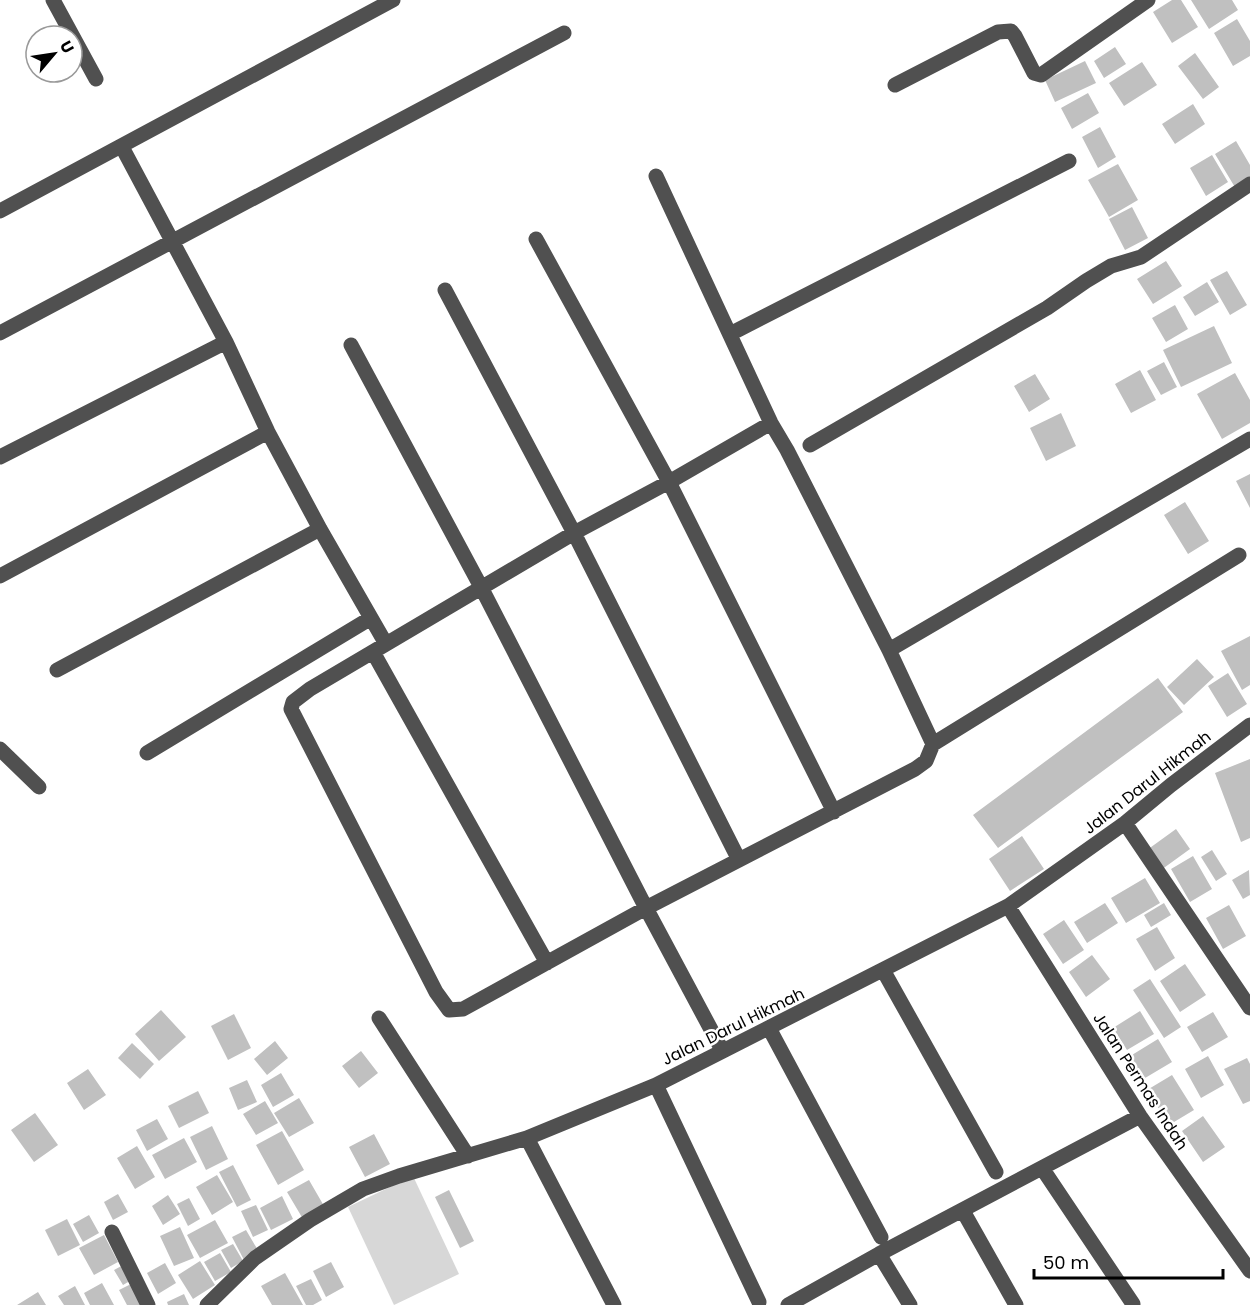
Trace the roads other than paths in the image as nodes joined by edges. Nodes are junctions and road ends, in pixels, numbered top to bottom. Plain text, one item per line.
1 (53, 0) edge
2 (393, 0) edge
3 (1148, 0) edge
4 (564, 33) dead end
5 (96, 79) dead end
6 (895, 85) dead end
7 (122, 147) junction
8 (1069, 161) dead end
9 (656, 176) dead end
10 (1250, 184) edge
11 (0, 211) edge
12 (536, 239) dead end
13 (173, 242) junction
14 (445, 290) dead end
15 (0, 333) edge
16 (730, 333) junction
17 (225, 342) junction
18 (351, 345) dead end
19 (771, 423) junction
20 (268, 432) junction
21 (1250, 439) edge
22 (810, 445) dead end
23 (0, 458) edge
24 (669, 482) junction
25 (320, 529) junction
26 (574, 534) junction
27 (1239, 555) dead end
28 (0, 576) edge
29 (481, 587) junction
30 (371, 618) junction
31 (380, 648) junction
32 (889, 650) junction
33 (57, 670) dead end
34 (1250, 725) edge
35 (933, 744) junction
36 (0, 749) edge
37 (147, 753) dead end
38 (39, 787) dead end
39 (834, 812) junction
40 (1125, 822) junction
41 (739, 860) junction
42 (1008, 906) junction
43 (646, 908) junction
44 (547, 963) junction
45 (883, 970) junction
46 (1250, 1008) edge
47 (379, 1018) dead end
48 (769, 1028) junction
49 (723, 1050) junction
50 (656, 1084) junction
51 (1140, 1116) junction
52 (527, 1138) junction
53 (468, 1156) junction
54 (1042, 1168) junction
55 (996, 1172) dead end
56 (963, 1211) junction
57 (112, 1232) dead end
58 (880, 1237) dead end
59 (879, 1254) junction
60 (1250, 1271) edge
61 (759, 1302) dead end
62 (793, 1304) edge
63 (1133, 1304) edge
64 (148, 1305) edge
65 (207, 1305) edge
66 (614, 1305) edge
67 (910, 1305) edge
68 (1016, 1305) edge

1 - 5 street
2 - 7 street
3 - 6 street
4 - 13 street
7 - 11 street
7 - 13 street
8 - 16 street
9 - 16 street
10 - 22 street
12 - 24 street
13 - 15 street
13 - 17 street
14 - 26 street
16 - 19 street
17 - 20 street
17 - 23 street
18 - 29 street
19 - 24 street
19 - 32 street
20 - 25 street
20 - 28 street
21 - 32 street
24 - 26 street
24 - 39 street
25 - 30 street
25 - 33 street
26 - 29 street
26 - 41 street
27 - 35 street
29 - 31 street
29 - 43 street
30 - 31 street
30 - 37 street
31 - 44 street
31 - 44 street
32 - 35 street
34 - 40 street, Jalan Darul Hikmah
35 - 39 street
36 - 38 street
39 - 41 street
40 - 42 street, Jalan Darul Hikmah
40 - 46 street
41 - 43 street
42 - 45 street, Jalan Darul Hikmah
42 - 51 street, Jalan Permas Indah
43 - 44 street
43 - 49 street
45 - 48 street, Jalan Darul Hikmah
45 - 55 street
47 - 53 street
48 - 49 street, Jalan Darul Hikmah
48 - 58 street
49 - 50 street, Jalan Darul Hikmah
50 - 52 street, Jalan Darul Hikmah
50 - 61 street
51 - 54 street
51 - 60 street, Jalan Permas Indah
52 - 53 street, Jalan Darul Hikmah
52 - 66 street
53 - 65 street, Jalan Darul Hikmah
54 - 56 street
54 - 63 street
56 - 59 street
56 - 68 street
57 - 64 street
59 - 62 street
59 - 67 street

